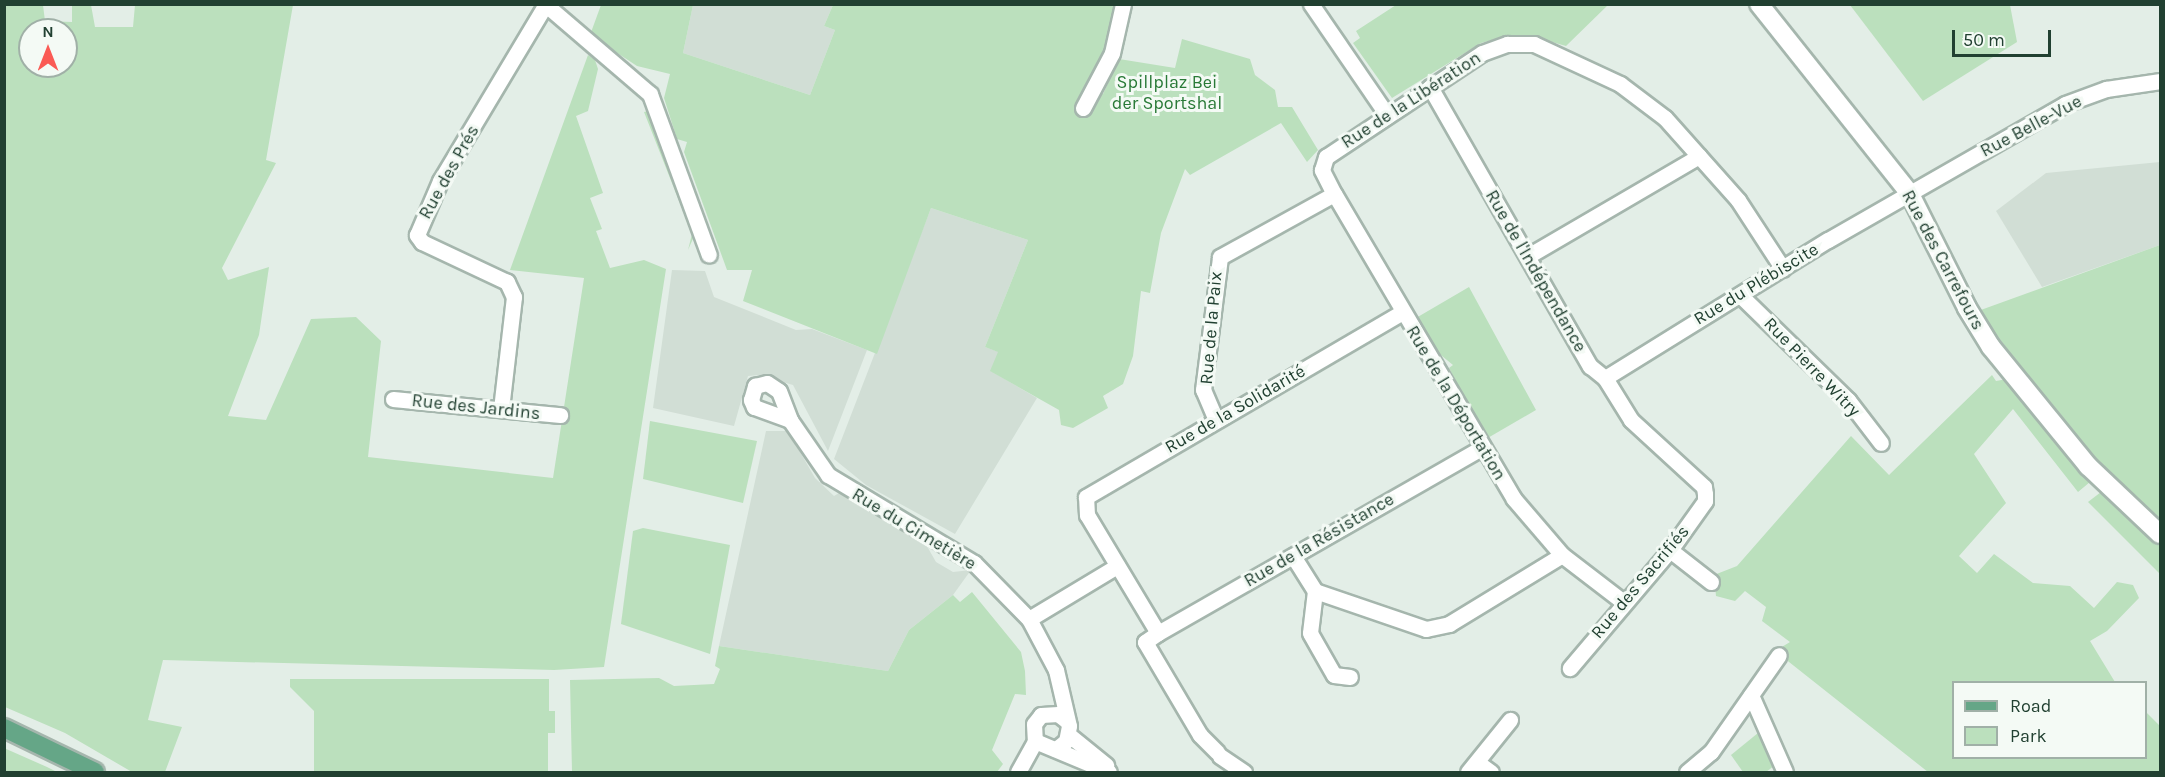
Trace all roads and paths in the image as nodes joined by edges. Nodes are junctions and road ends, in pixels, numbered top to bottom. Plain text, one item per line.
1 (1123, 4) edge
2 (1311, 4) edge
3 (1758, 4) edge
4 (546, 5) edge
5 (2160, 81) edge
6 (1430, 87) junction
7 (1083, 108) dead end
8 (1387, 115) junction
9 (1698, 156) junction
10 (1324, 176) joint
11 (1334, 194) junction
12 (1910, 194) junction
13 (709, 255) dead end
14 (1528, 256) junction
15 (1783, 269) junction
16 (1740, 295) junction
17 (1402, 312) junction
18 (1605, 378) junction
19 (393, 399) dead end
20 (501, 409) junction
21 (560, 415) dead end
22 (790, 420) dead end
23 (1216, 420) junction
24 (1881, 442) dead end
25 (1480, 448) junction
26 (1705, 494) joint
27 (2160, 534) edge
28 (1670, 550) junction
29 (1562, 555) junction
30 (1293, 556) junction
31 (1117, 566) junction
32 (1711, 582) dead end
33 (1315, 591) junction
34 (1622, 601) junction
35 (1029, 619) junction
36 (1158, 633) junction
37 (1779, 655) dead end
38 (1570, 668) dead end
39 (1056, 670) junction
40 (1350, 677) dead end
41 (1751, 695) junction
42 (1046, 713) junction
43 (1510, 720) dead end
44 (4, 728) edge
45 (1068, 728) junction
46 (1045, 746) junction
47 (1473, 767) edge
48 (95, 772) edge
49 (1018, 772) edge
50 (1024, 772) edge
51 (1109, 772) edge
52 (1115, 772) edge
53 (1244, 772) edge
54 (1491, 772) edge
55 (1687, 772) edge
56 (1785, 772) edge

1 - 7 street
2 - 8 street
3 - 12 main road, Rue des Carrefours
4 - 13 street
4 - 20 street, Rue des Prés
5 - 12 street, Rue Belle-Vue
6 - 8 street, Rue de la Libération
6 - 9 street, Rue de la Libération
6 - 14 street, Rue de l'Indépendance
8 - 10 street, Rue de la Libération
9 - 14 street
9 - 15 street, Rue de la Libération
10 - 11 street, Rue de la Déportation
11 - 17 street, Rue de la Déportation
11 - 23 street, Rue de la Paix
12 - 15 street, Rue du Plébiscite
12 - 27 main road, Rue des Carrefours
14 - 18 street, Rue de l'Indépendance
15 - 16 street, Rue du Plébiscite
16 - 18 street, Rue du Plébiscite
16 - 24 street, Rue Pierre Witry
17 - 23 street, Rue de la Solidarité
17 - 25 street, Rue de la Déportation
18 - 26 street, Rue de l'Indépendance
19 - 20 street, Rue des Jardins
20 - 21 street, Rue des Jardins
22 - 35 street, Rue du Cimetière
23 - 31 street, Rue de la Solidarité
25 - 29 street, Rue de la Déportation
25 - 30 street, Rue de la Résistance
26 - 28 street, Rue des Sacrifiés
28 - 32 street
28 - 34 street, Rue des Sacrifiés
29 - 33 street
29 - 34 street, Rue de la Déportation
30 - 33 street
30 - 36 street, Rue de la Résistance
31 - 35 street
31 - 36 street
33 - 40 street
34 - 38 street, Rue des Sacrifiés
35 - 39 street, Rue du Cimetière
36 - 53 street
37 - 41 street
39 - 42 street
39 - 45 street, Rue du Cimetière
41 - 55 street
41 - 56 street
42 - 45 street
42 - 46 street
43 - 47 street
44 - 48 main road
45 - 46 street
45 - 52 street
46 - 49 street
46 - 50 street
46 - 51 street
47 - 54 street

